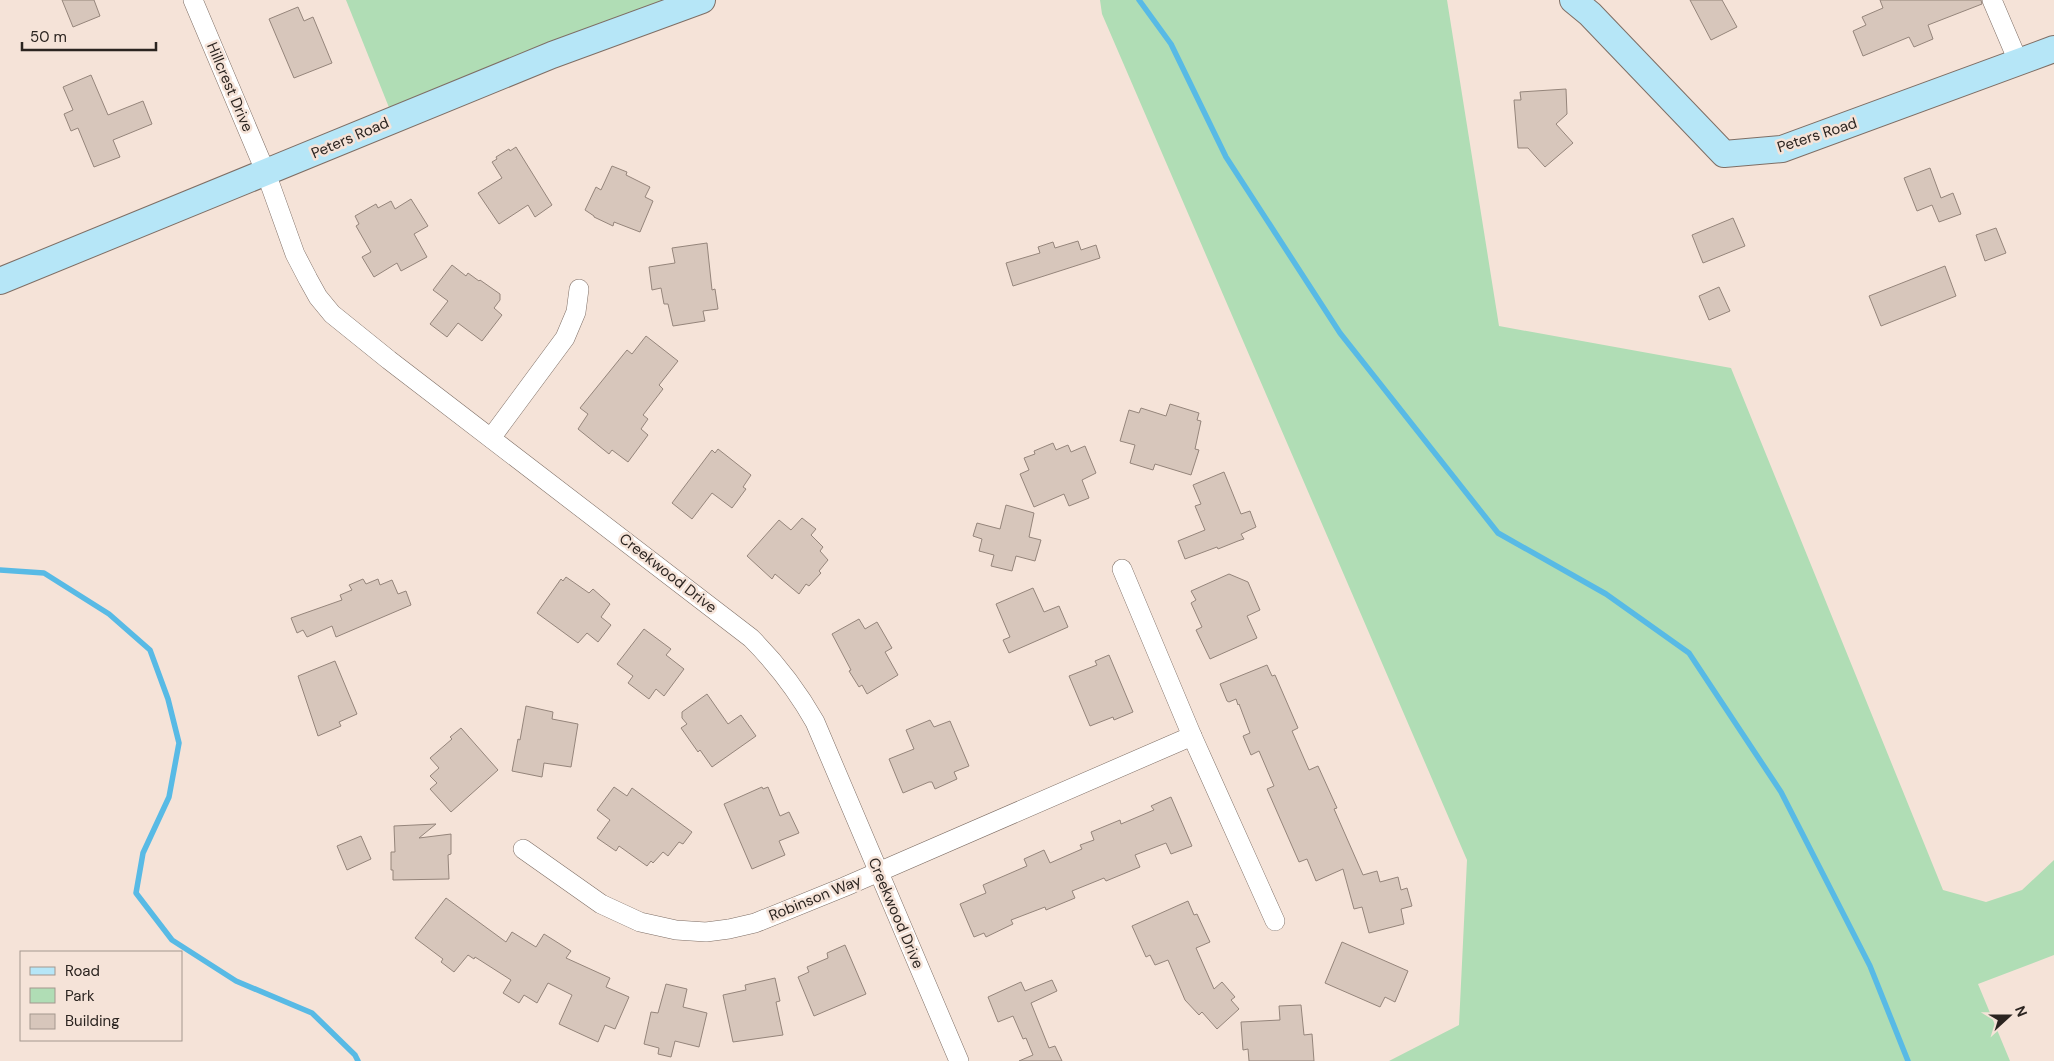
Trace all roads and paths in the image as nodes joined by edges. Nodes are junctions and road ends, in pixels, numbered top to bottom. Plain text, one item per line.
1 (193, 0) edge
2 (702, 0) edge
3 (1573, 0) edge
4 (1992, 0) edge
5 (2054, 49) edge
6 (2018, 61) junction
7 (266, 173) junction
8 (0, 281) edge
9 (579, 289) dead end
10 (491, 438) junction
11 (1122, 569) dead end
12 (1192, 736) junction
13 (523, 849) dead end
14 (878, 872) junction
15 (1275, 921) dead end
16 (959, 1061) edge

1 - 7 street, Hillcrest Drive
2 - 7 street, Peters Road
3 - 6 street, Peters Road
4 - 6 street
5 - 6 street, Peters Road
7 - 8 street, Peters Road
7 - 10 street, Creekwood Drive
9 - 10 street
10 - 14 street, Creekwood Drive
11 - 12 street
12 - 14 street, Robinson Way
12 - 15 street
13 - 14 street, Robinson Way
14 - 16 street, Creekwood Drive

